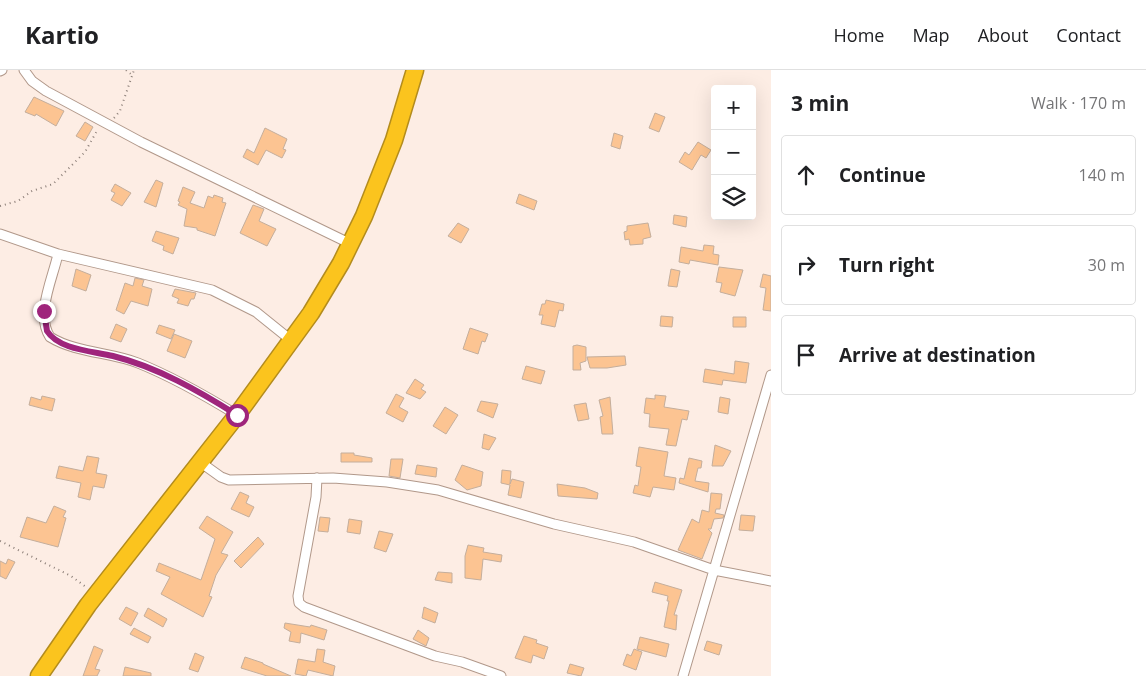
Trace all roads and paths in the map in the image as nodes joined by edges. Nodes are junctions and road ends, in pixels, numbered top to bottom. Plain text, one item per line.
1 (24, 70) edge
2 (126, 70) edge
3 (134, 70) edge
4 (413, 71) edge
5 (132, 75) junction
6 (108, 123) junction
7 (0, 206) edge
8 (0, 234) edge
9 (351, 244) junction
10 (58, 254) junction
11 (292, 341) junction
12 (771, 375) edge
13 (237, 415) junction
14 (200, 462) junction
15 (317, 478) junction
16 (0, 541) edge
17 (714, 570) junction
18 (771, 581) edge
19 (92, 600) junction
20 (28, 676) edge
21 (39, 676) edge
22 (501, 676) edge
23 (683, 676) edge

1 - 6 street
2 - 5 path
3 - 5 path
4 - 9 highway
5 - 6 path
6 - 7 path
6 - 9 street
8 - 10 street
9 - 11 highway
10 - 11 street
10 - 13 street
11 - 13 highway
12 - 17 street
13 - 14 highway
14 - 15 street
14 - 19 highway
15 - 17 street
15 - 22 street
16 - 19 path
17 - 18 street
17 - 23 street
19 - 20 highway
19 - 21 highway

